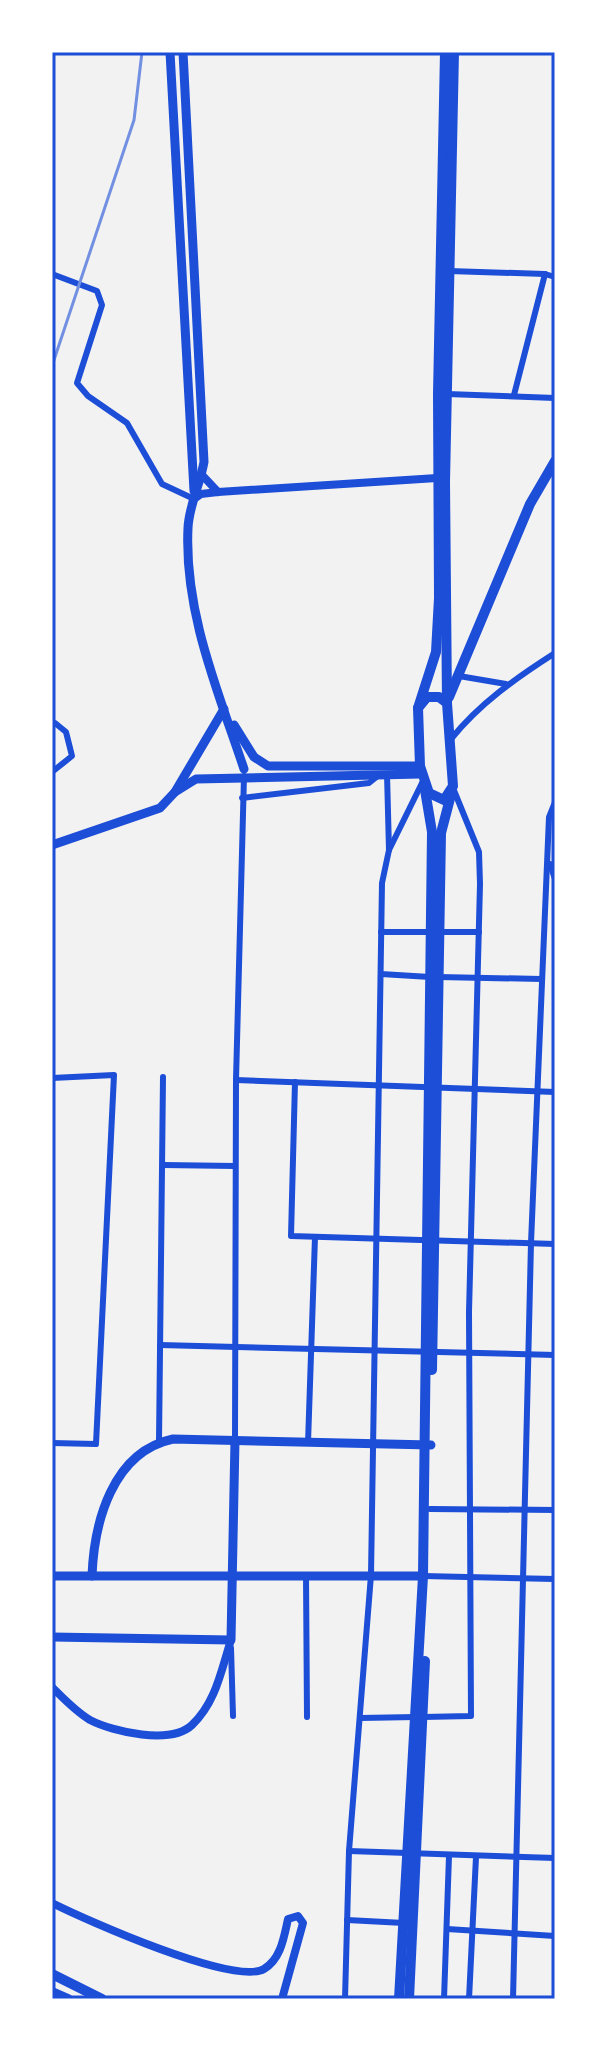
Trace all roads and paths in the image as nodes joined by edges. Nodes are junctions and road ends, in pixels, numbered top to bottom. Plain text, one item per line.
1 (170, 52) edge
2 (183, 52) edge
3 (445, 52) edge
4 (454, 52) edge
5 (449, 271) junction
6 (545, 274) junction
7 (55, 275) edge
8 (555, 277) edge
9 (447, 394) junction
10 (514, 395) junction
11 (555, 398) edge
12 (555, 461) edge
13 (202, 475) junction
14 (437, 478) junction
15 (218, 492) junction
16 (194, 499) junction
17 (555, 653) edge
18 (446, 664) junction
19 (461, 672) junction
20 (447, 683) junction
21 (506, 684) junction
22 (427, 697) junction
23 (447, 703) junction
24 (418, 708) junction
25 (224, 709) junction
26 (52, 725) edge
27 (451, 739) junction
28 (244, 769) joint
29 (52, 772) edge
30 (384, 774) junction
31 (422, 776) junction
32 (369, 783) junction
33 (452, 788) junction
34 (387, 789) junction
35 (175, 792) junction
36 (242, 798) junction
37 (555, 802) edge
38 (52, 845) edge
39 (389, 850) junction
40 (548, 861) junction
41 (555, 879) edge
42 (381, 932) junction
43 (435, 932) junction
44 (479, 932) junction
45 (381, 974) junction
46 (434, 977) junction
47 (478, 978) junction
48 (541, 979) junction
49 (163, 1077) dead end
50 (52, 1078) edge
51 (236, 1080) junction
52 (295, 1082) junction
53 (380, 1085) junction
54 (433, 1087) junction
55 (476, 1089) junction
56 (536, 1091) junction
57 (555, 1092) edge
58 (163, 1165) junction
59 (235, 1166) junction
60 (315, 1237) junction
61 (378, 1239) junction
62 (430, 1241) junction
63 (471, 1242) junction
64 (531, 1243) junction
65 (555, 1244) edge
66 (160, 1345) junction
67 (237, 1346) junction
68 (311, 1348) junction
69 (376, 1350) junction
70 (429, 1352) junction
71 (469, 1352) junction
72 (528, 1354) junction
73 (555, 1355) edge
74 (235, 1440) junction
75 (159, 1442) junction
76 (52, 1443) edge
77 (308, 1443) junction
78 (374, 1445) junction
79 (427, 1445) junction
80 (430, 1509) junction
81 (471, 1510) junction
82 (525, 1510) junction
83 (555, 1510) edge
84 (231, 1575) junction
85 (306, 1575) junction
86 (371, 1575) junction
87 (52, 1576) edge
88 (92, 1576) junction
89 (426, 1576) junction
90 (471, 1577) junction
91 (523, 1578) junction
92 (555, 1579) edge
93 (52, 1637) edge
94 (231, 1640) junction
95 (52, 1687) edge
96 (233, 1716) dead end
97 (307, 1717) dead end
98 (419, 1717) junction
99 (360, 1718) junction
100 (349, 1851) junction
101 (413, 1856) junction
102 (449, 1856) junction
103 (476, 1857) junction
104 (519, 1858) junction
105 (555, 1858) edge
106 (52, 1903) edge
107 (347, 1920) junction
108 (406, 1924) junction
109 (447, 1929) junction
110 (473, 1930) junction
111 (517, 1933) junction
112 (555, 1936) edge
113 (52, 1974) edge
114 (52, 1992) edge
115 (68, 1999) edge
116 (102, 1999) edge
117 (282, 1999) edge
118 (345, 1999) edge
119 (399, 1999) edge
120 (409, 1999) edge
121 (444, 1999) edge
122 (469, 1999) edge
123 (513, 1999) edge

1 - 16 main road
2 - 13 main road
3 - 14 main road
4 - 5 main road
5 - 6 street
5 - 9 main road
6 - 8 street
6 - 10 street
7 - 16 street
9 - 10 street
9 - 18 main road
10 - 11 street
12 - 19 main road
13 - 15 street
13 - 16 main road
14 - 15 street
14 - 24 main road
15 - 16 street
16 - 25 main road
17 - 21 street
18 - 19 main road
18 - 20 main road
19 - 20 main road
19 - 21 street
19 - 23 main road
20 - 22 main road
20 - 23 main road
21 - 27 street
22 - 23 main road
22 - 24 main road
23 - 27 main road
24 - 31 main road
25 - 28 main road
25 - 31 main road
25 - 35 main road
26 - 29 street
27 - 33 main road
28 - 36 street
30 - 31 main road
30 - 32 street
30 - 34 street
30 - 35 main road
31 - 33 main road
31 - 39 street
31 - 43 main road
32 - 34 street
32 - 36 street
33 - 43 main road
33 - 44 street
34 - 39 street
35 - 38 main road
36 - 51 street
37 - 40 street
39 - 42 street
40 - 41 street
40 - 48 street
42 - 43 street
42 - 45 street
43 - 44 street
43 - 46 main road
44 - 47 street
45 - 46 street
45 - 53 street
46 - 47 street
46 - 54 main road
47 - 48 street
47 - 55 street
48 - 56 street
49 - 58 street
50 - 76 street
51 - 52 street
51 - 59 street
52 - 53 street
52 - 60 street
53 - 54 street
53 - 61 street
54 - 55 street
54 - 62 main road
55 - 56 street
55 - 63 street
56 - 57 street
56 - 64 street
58 - 59 street
58 - 66 street
59 - 67 street
60 - 61 street
60 - 68 street
61 - 62 street
61 - 69 street
62 - 63 street
62 - 70 main road
63 - 64 street
63 - 71 street
64 - 65 street
64 - 72 street
66 - 67 street
66 - 75 street
67 - 68 street
67 - 74 street
68 - 69 street
68 - 77 street
69 - 70 street
69 - 78 street
70 - 71 street
70 - 79 main road
71 - 72 street
71 - 81 street
72 - 73 street
72 - 82 street
74 - 75 main road
74 - 77 main road
74 - 84 main road
75 - 88 main road
77 - 78 main road
78 - 79 main road
78 - 86 street
79 - 80 main road
79 - 89 main road
80 - 81 street
80 - 89 main road
81 - 82 street
81 - 90 street
82 - 83 street
82 - 91 street
84 - 85 main road
84 - 88 main road
84 - 94 main road
85 - 86 main road
85 - 97 street
86 - 89 main road
86 - 99 street
87 - 88 main road
89 - 90 street
89 - 98 main road
90 - 91 street
90 - 98 street
91 - 92 street
91 - 104 street
93 - 94 main road
94 - 95 street
94 - 96 street
98 - 99 street
98 - 101 main road
99 - 100 street
100 - 101 street
100 - 107 street
101 - 102 street
101 - 108 main road
101 - 120 main road
102 - 103 street
102 - 109 street
103 - 104 street
103 - 110 street
104 - 105 street
104 - 111 street
106 - 117 street
107 - 108 street
107 - 118 street
108 - 119 main road
109 - 110 street
109 - 121 street
110 - 111 street
110 - 122 street
111 - 112 street
111 - 123 street
113 - 116 main road
114 - 115 main road

